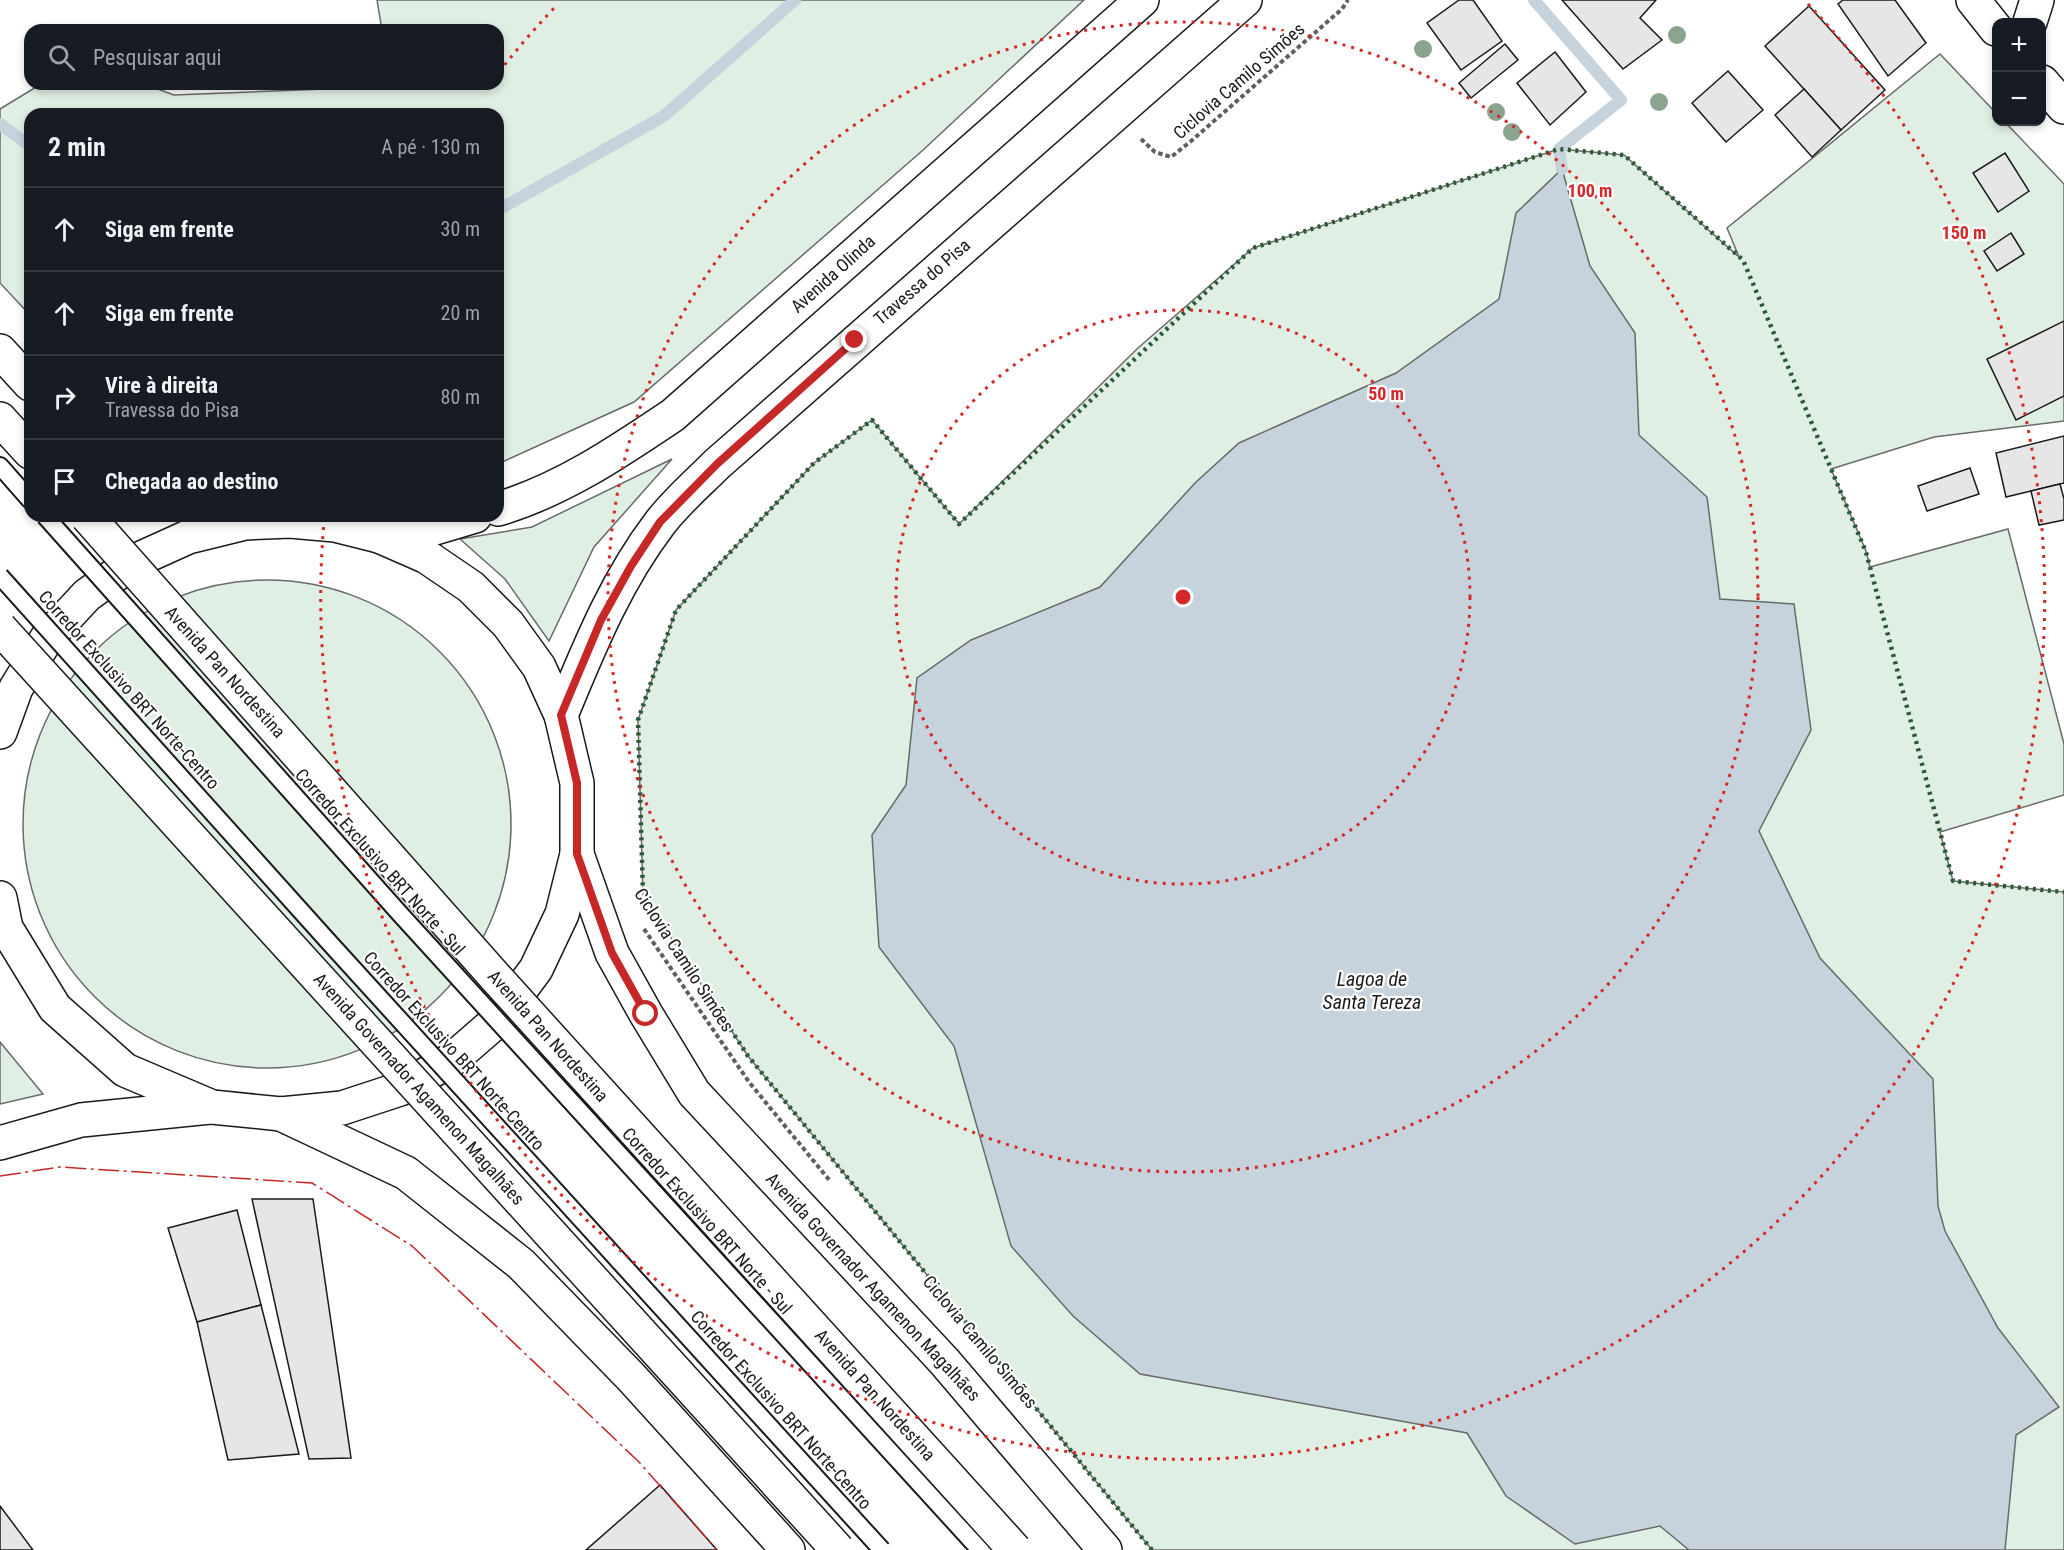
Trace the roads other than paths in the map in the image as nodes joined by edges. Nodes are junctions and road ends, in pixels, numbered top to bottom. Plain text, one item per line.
1 (1142, 0) edge
2 (1245, 0) edge
3 (1973, 0) edge
4 (2037, 0) edge
5 (2031, 18) edge
6 (1992, 24) edge
7 (2046, 87) edge
8 (2064, 107) edge
9 (0, 351) edge
10 (24, 377) edge
11 (0, 419) edge
12 (24, 445) edge
13 (0, 466) edge
14 (24, 493) edge
15 (504, 507) edge
16 (50, 522) edge
17 (92, 522) edge
18 (230, 522) edge
19 (308, 522) edge
20 (455, 522) edge
21 (379, 536) junction
22 (0, 576) edge
23 (0, 628) edge
24 (561, 715) junction
25 (0, 732) edge
26 (577, 854) junction
27 (0, 898) edge
28 (212, 1107) junction
29 (281, 1114) junction
30 (0, 1143) edge
31 (788, 1550) edge
32 (838, 1550) edge
33 (882, 1550) edge
34 (980, 1550) edge
35 (1015, 1550) edge
36 (1105, 1550) edge

1 - 15 main road, Avenida Olinda
2 - 24 main road, Travessa do Pisa
3 - 6 main road
4 - 5 main road
7 - 8 main road
9 - 10 main road
11 - 12 main road
13 - 14 lane
16 - 34 lane, Corredor Exclusivo BRT Norte - Sul, bridge
17 - 35 main road, Avenida Pan Nordestina, bridge
18 - 25 main road
19 - 21 main road
20 - 21 main road
21 - 24 main road
22 - 33 lane, Corredor Exclusivo BRT Norte-Centro, bridge
23 - 32 main road, Avenida Governador Agamenon Magalhães, bridge
24 - 26 main road
26 - 29 main road
26 - 36 main road, Avenida Governador Agamenon Magalhães
27 - 28 main road
28 - 29 main road
28 - 30 main road
29 - 31 main road

